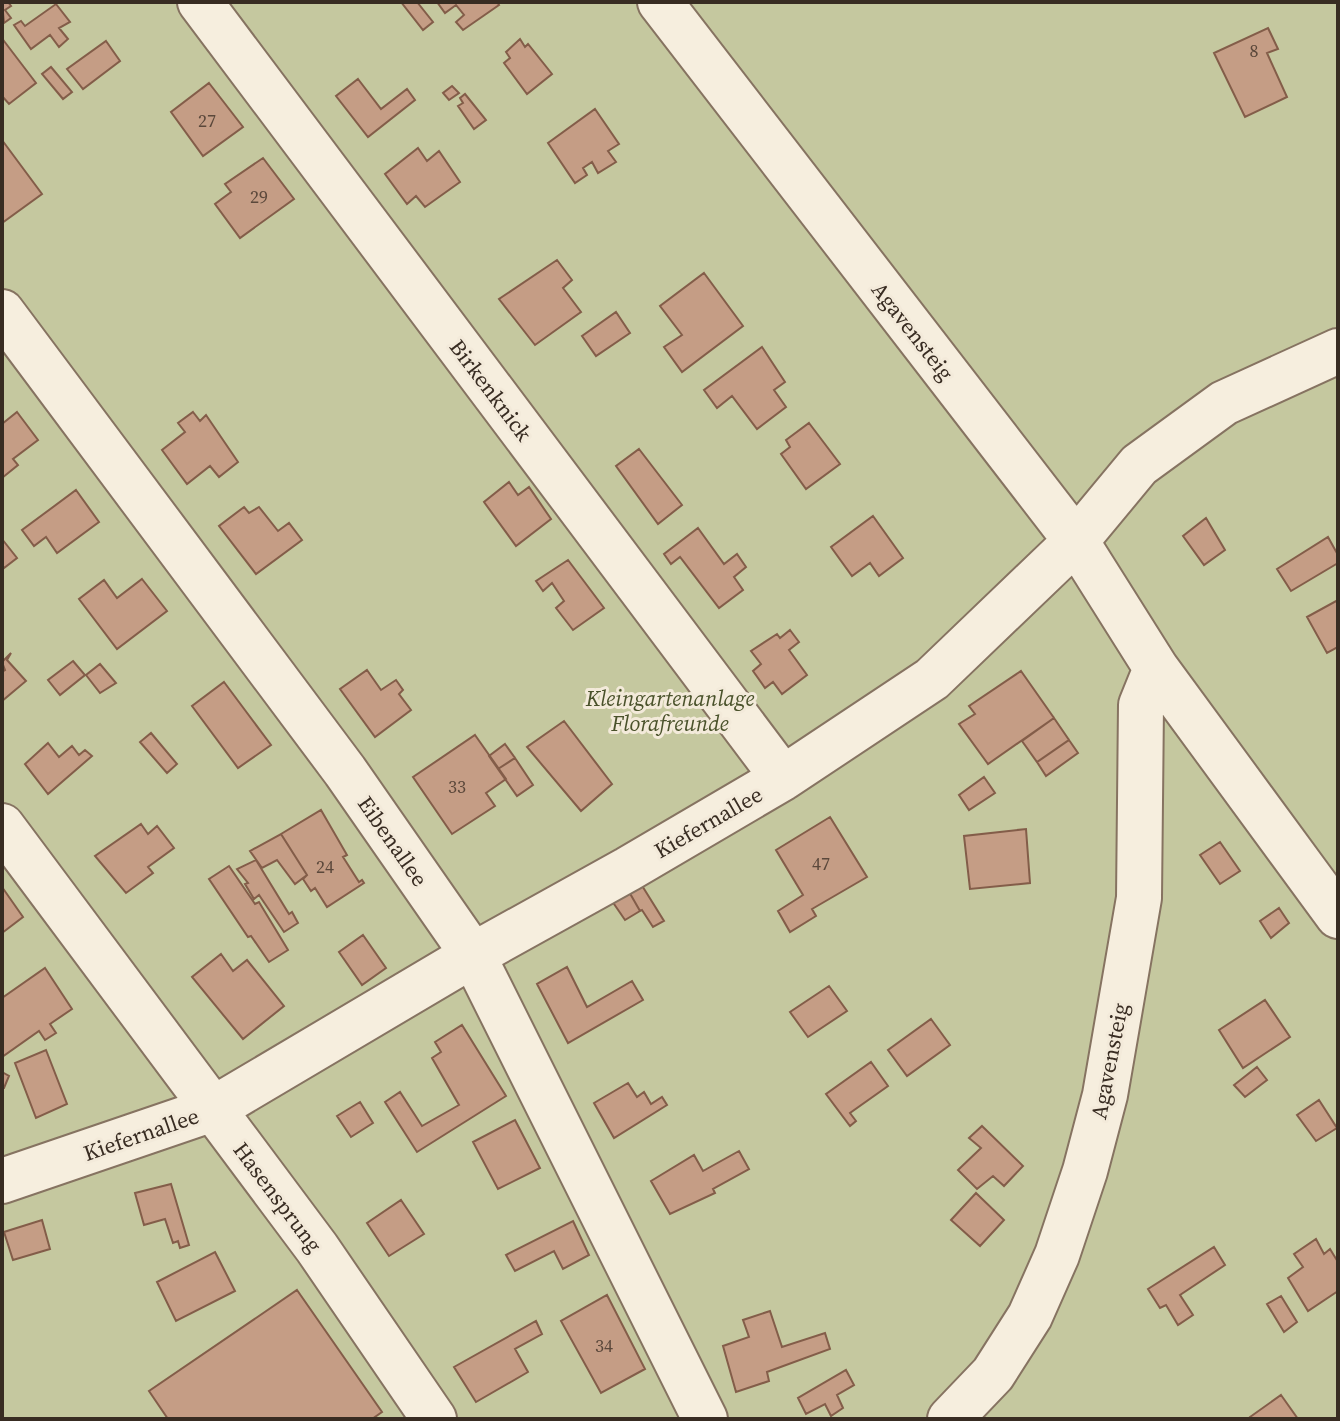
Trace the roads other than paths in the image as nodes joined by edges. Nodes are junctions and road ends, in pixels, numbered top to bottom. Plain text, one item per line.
1 (200, 2) edge
2 (660, 2) edge
3 (2, 312) edge
4 (1338, 351) edge
5 (1076, 541) junction
6 (1156, 668) junction
7 (783, 778) junction
8 (2, 826) edge
9 (1338, 916) edge
10 (473, 955) junction
11 (213, 1109) junction
12 (2, 1181) edge
13 (434, 1419) edge
14 (705, 1419) edge
15 (950, 1419) edge

1 - 7 lane, Birkenknick
2 - 5 lane, Agavensteig
3 - 10 lane, Eibenallee
4 - 5 lane, Kiefernallee
5 - 6 lane, Agavensteig
5 - 7 lane, Kiefernallee
6 - 9 lane, Agavensteig
6 - 15 lane, Agavensteig
7 - 10 lane, Kiefernallee
8 - 11 lane, Hasensprung
10 - 11 lane, Kiefernallee
10 - 14 lane, Eibenallee
11 - 12 lane, Kiefernallee
11 - 13 lane, Hasensprung

